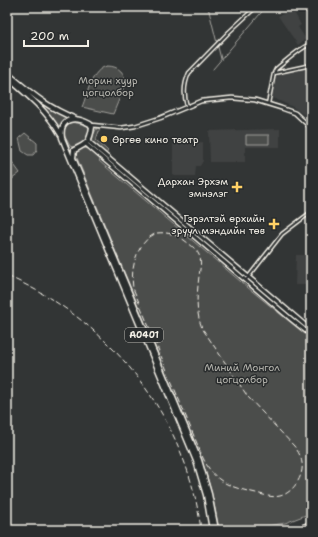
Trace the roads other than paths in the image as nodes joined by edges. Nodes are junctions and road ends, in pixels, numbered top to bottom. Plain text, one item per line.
1 (256, 7) edge
2 (311, 44) edge
3 (311, 65) edge
4 (274, 73) junction
5 (7, 75) edge
6 (268, 104) junction
7 (187, 106) junction
8 (78, 120) junction
9 (91, 125) junction
10 (311, 128) edge
11 (62, 138) junction
12 (64, 143) junction
13 (87, 143) junction
14 (74, 150) junction
15 (311, 212) edge
16 (249, 277) junction
17 (246, 280) junction
18 (311, 330) edge
19 (311, 334) edge
20 (311, 523) edge
21 (300, 529) edge
22 (212, 530) edge
23 (216, 530) edge
24 (295, 530) edge

1 - 7 street
2 - 4 street
3 - 4 street
4 - 6 street
5 - 8 highway, A0401
5 - 11 highway, A0401
6 - 7 street
6 - 10 street
7 - 9 street
8 - 9 highway, A0401
8 - 11 highway
9 - 13 highway
11 - 12 highway, A0401
12 - 14 highway
12 - 22 highway, A0401
13 - 14 highway
13 - 16 main road
13 - 17 main road
14 - 23 highway, A0401
15 - 16 street
16 - 17 street
16 - 18 main road
17 - 19 main road
20 - 21 street
21 - 24 street

